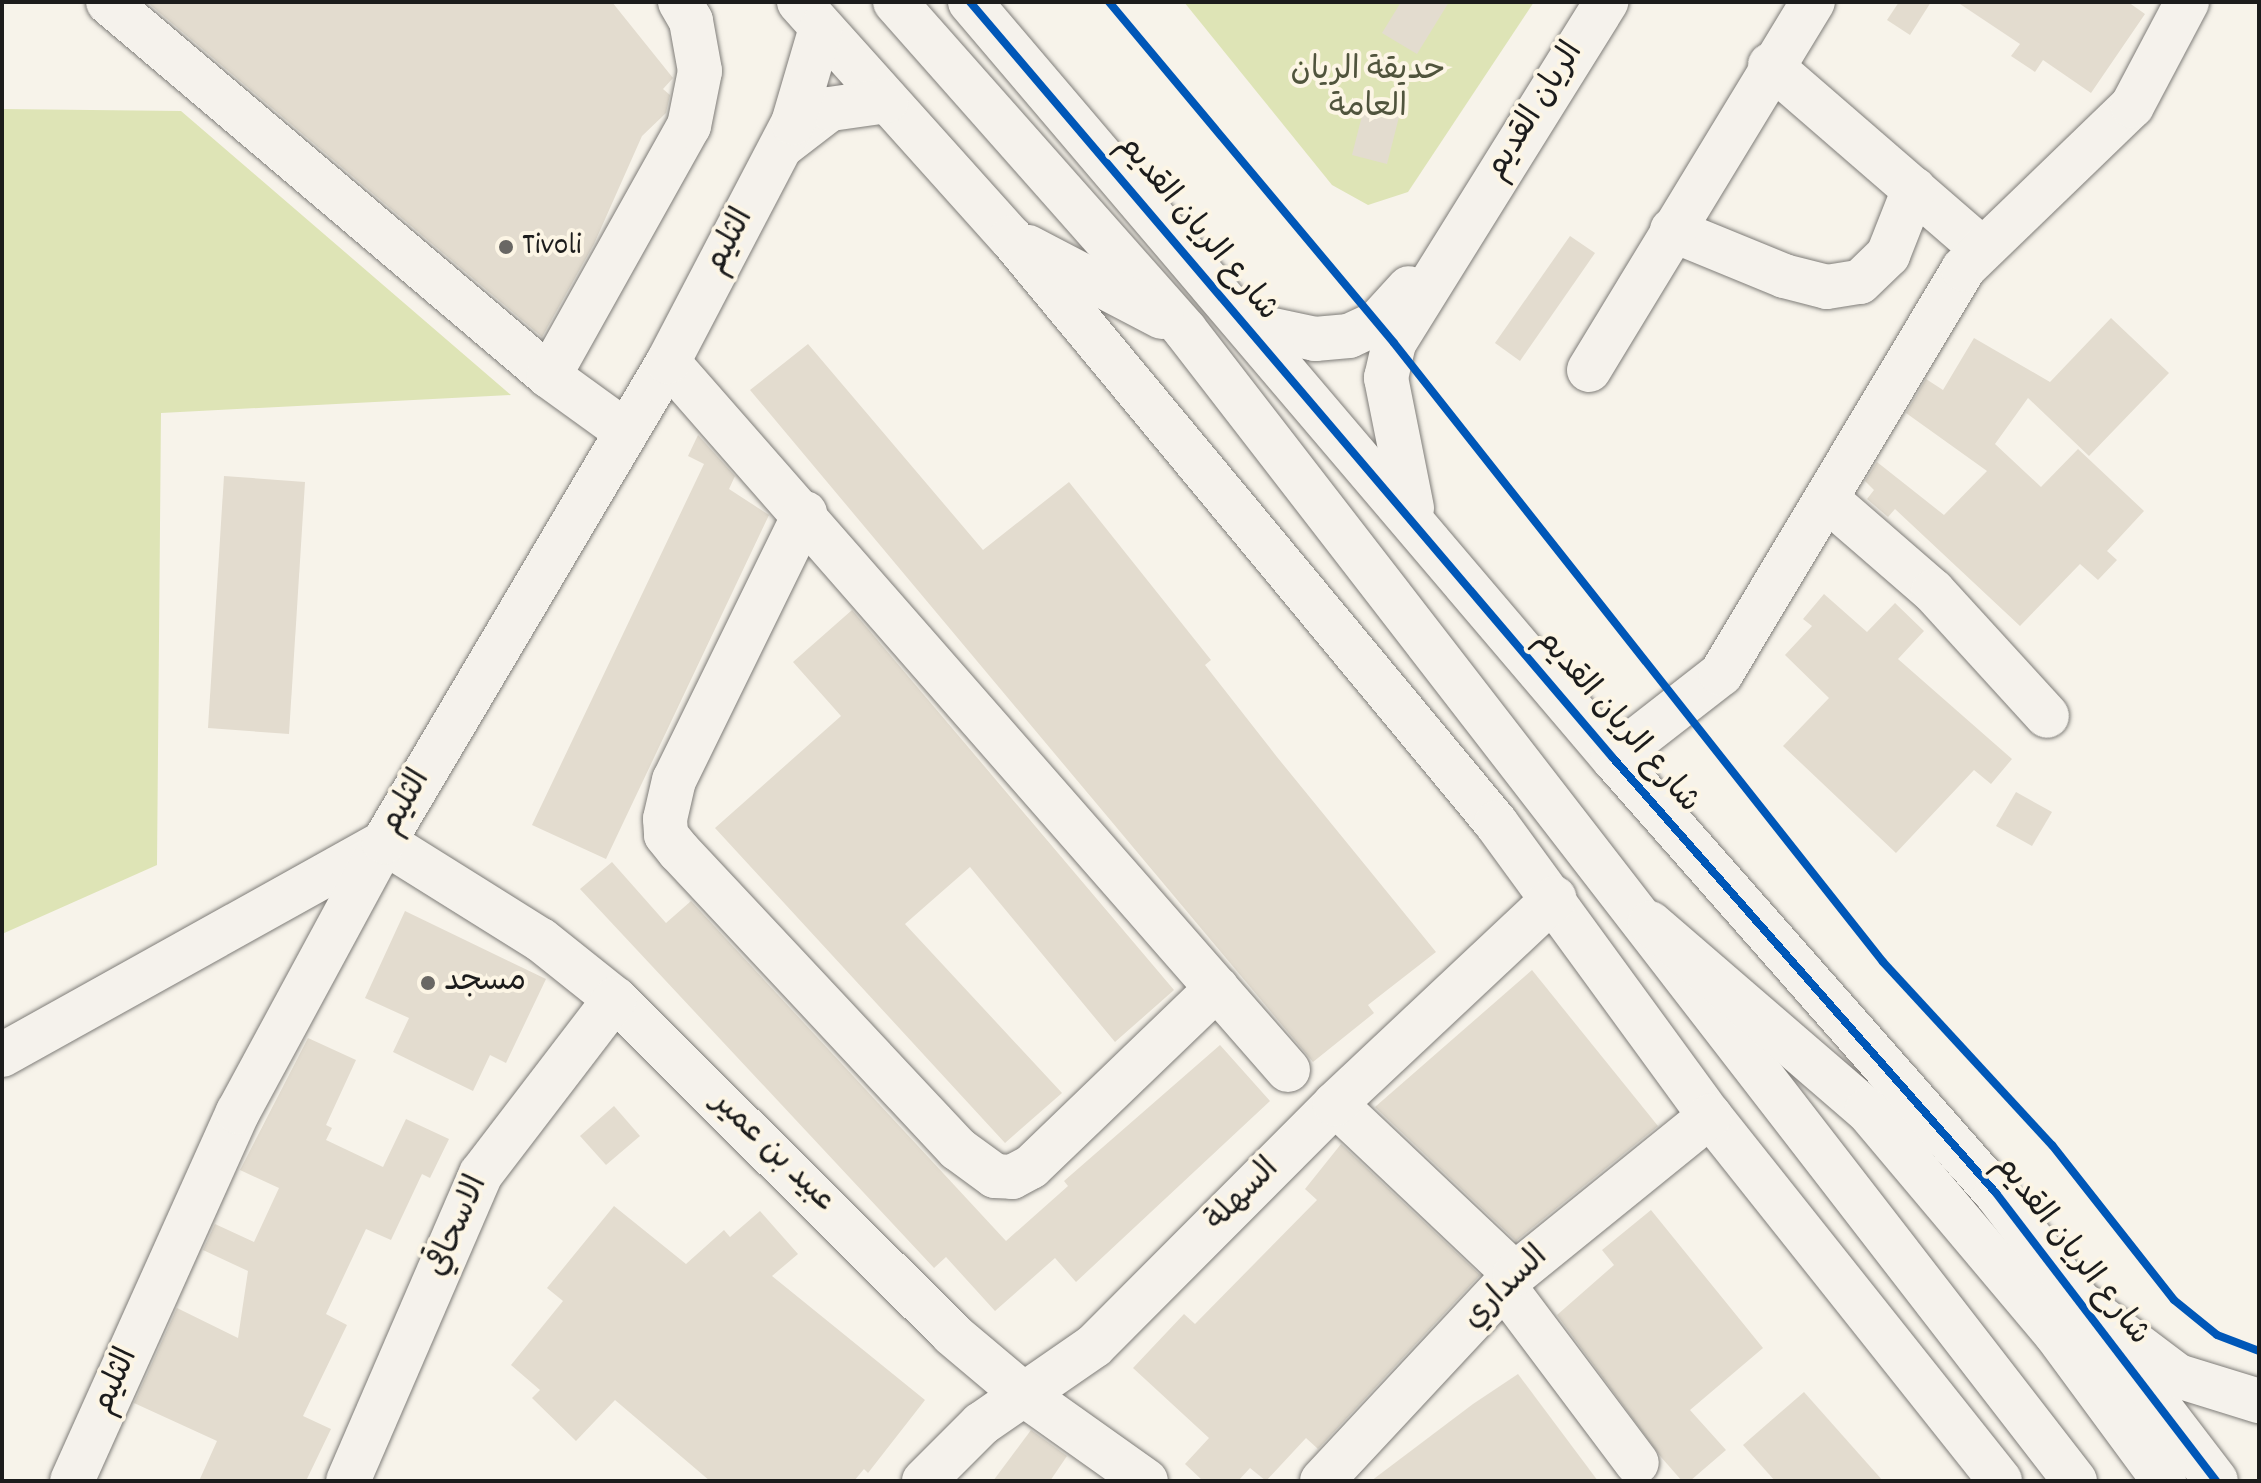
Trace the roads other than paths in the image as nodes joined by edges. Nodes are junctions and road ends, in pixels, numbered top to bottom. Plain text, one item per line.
1 (108, 2) edge
2 (680, 2) edge
3 (895, 2) edge
4 (970, 2) edge
5 (1606, 2) edge
6 (1813, 2) edge
7 (2187, 2) edge
8 (810, 15) edge
9 (1770, 65) junction
10 (886, 101) junction
11 (781, 146) junction
12 (1914, 189) junction
13 (1466, 222) junction
14 (1672, 230) junction
15 (1011, 238) junction
16 (1981, 248) junction
17 (1888, 255) junction
18 (1947, 293) junction
19 (1245, 324) junction
20 (1185, 330) junction
21 (668, 362) junction
22 (1589, 370) dead end
23 (549, 376) junction
24 (625, 431) junction
25 (1829, 501) junction
26 (805, 513) junction
27 (1417, 522) junction
28 (2047, 716) dead end
29 (1613, 758) junction
30 (384, 842) junction
31 (1554, 898) junction
32 (1650, 923) junction
33 (1217, 988) junction
34 (615, 999) junction
35 (2, 1055) edge
36 (1288, 1070) dead end
37 (1335, 1104) junction
38 (1710, 1116) junction
39 (1509, 1280) junction
40 (2085, 1306) junction
41 (1890, 1340) junction
42 (1991, 1374) junction
43 (1022, 1393) junction
44 (2259, 1401) edge
45 (1637, 1463) dead end
46 (72, 1481) edge
47 (348, 1481) edge
48 (924, 1481) edge
49 (1146, 1481) edge
50 (1322, 1481) edge
51 (2000, 1481) edge
52 (2075, 1481) edge
53 (2164, 1481) edge
54 (2216, 1481) edge

1 - 23 street
2 - 23 street
3 - 20 street
4 - 19 street, شارع الريان القديم
5 - 13 street, الريان القديم
6 - 9 street
7 - 16 street
8 - 10 street
8 - 11 street, الثليم
9 - 12 street
9 - 14 street
10 - 11 street, الثليم
10 - 15 street
11 - 21 street, الثليم
12 - 16 street
12 - 17 street
13 - 19 street, الريان القديم
13 - 27 street, الريان القديم
14 - 17 street
14 - 22 street
15 - 20 street
15 - 31 street
16 - 18 street
17 - 18 street
18 - 25 street
19 - 27 street, شارع الريان القديم
20 - 32 street
21 - 24 street, الثليم
21 - 26 street
23 - 24 street
24 - 30 street, الثليم
25 - 28 street
25 - 29 street
26 - 33 street
26 - 33 street
27 - 29 street, شارع الريان القديم
29 - 40 street, شارع الريان القديم
30 - 34 street, عبيد بن عمير
30 - 35 street
30 - 46 street, الثليم
31 - 37 street, السهلة
31 - 38 street
32 - 42 street
32 - 53 street
33 - 36 street
34 - 43 street, عبيد بن عمير
34 - 47 street, الاسحاقي
37 - 39 street
37 - 43 street, السهلة
38 - 39 street, السداري
38 - 41 street
39 - 45 street
39 - 50 street, السداري
40 - 44 street
40 - 54 street, شارع الريان القديم
41 - 42 street
41 - 51 street
42 - 52 street
43 - 48 street, السهلة
43 - 49 street, عبيد بن عمير

